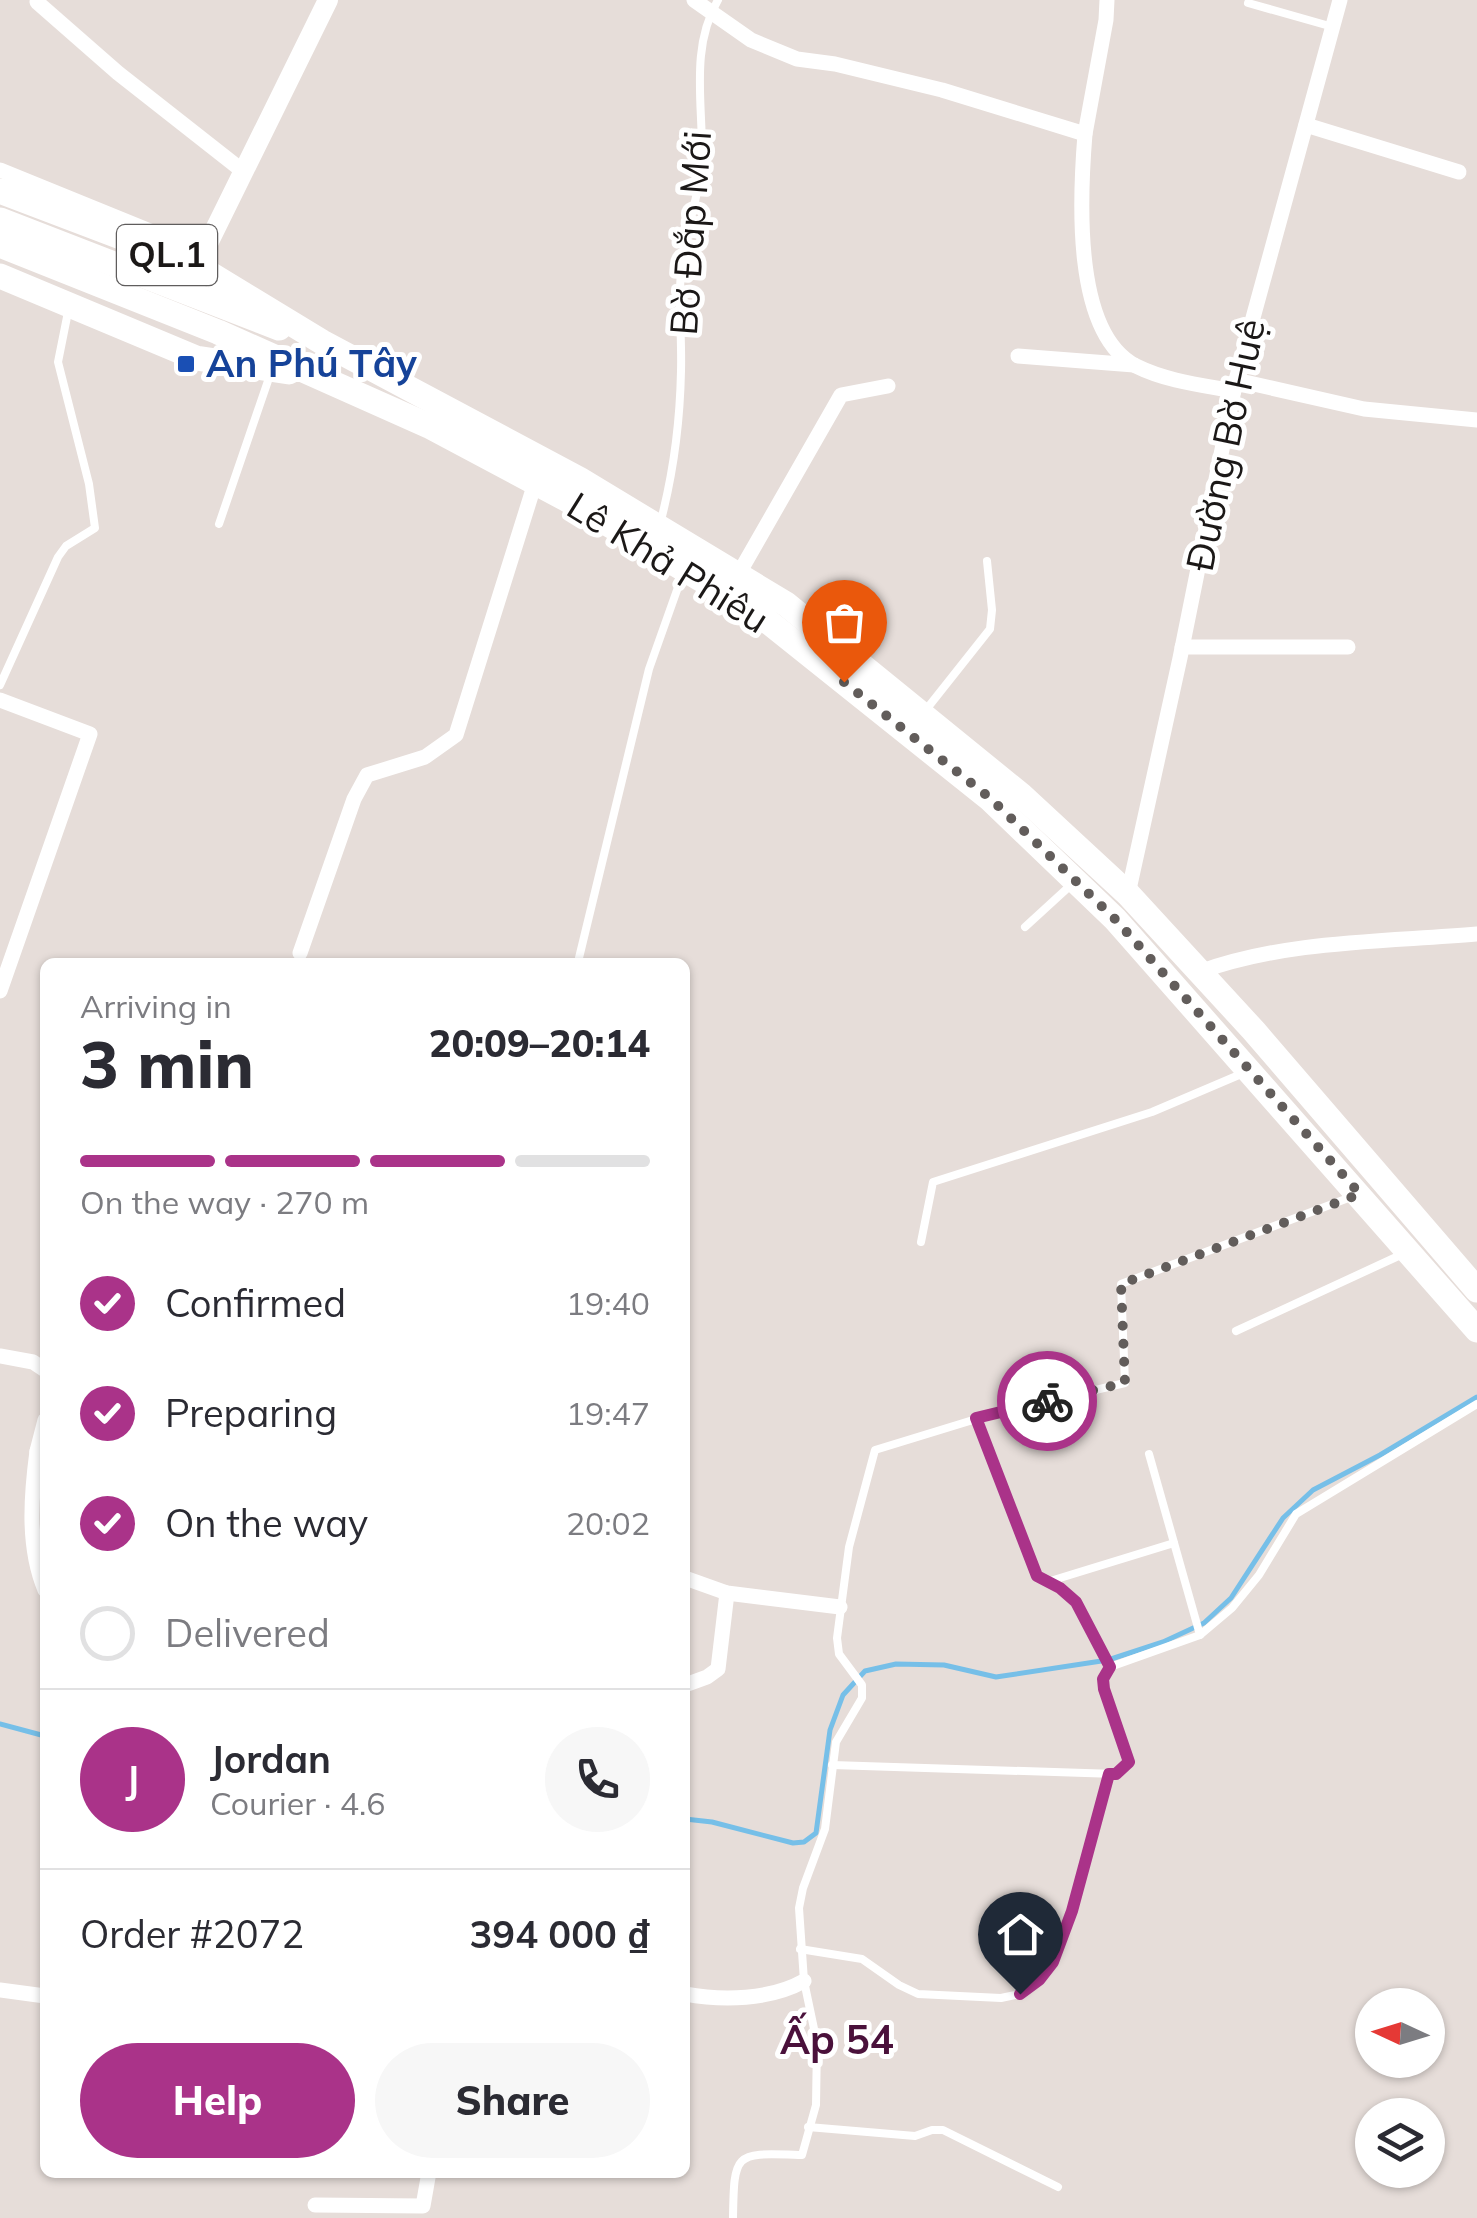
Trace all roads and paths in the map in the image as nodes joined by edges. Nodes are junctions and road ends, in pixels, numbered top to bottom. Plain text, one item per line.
1 (328, 0) edge
2 (694, 0) edge
3 (1107, 0) edge
4 (1340, 0) edge
5 (37, 2) edge
6 (1248, 4) dead end
7 (714, 6) edge
8 (1333, 27) junction
9 (1306, 125) junction
10 (1086, 134) junction
11 (0, 170) edge
12 (244, 172) junction
13 (1459, 172) dead end
14 (0, 191) edge
15 (0, 220) edge
16 (0, 245) edge
17 (200, 260) junction
18 (0, 276) edge
19 (70, 304) junction
20 (223, 321) junction
21 (322, 342) junction
22 (1018, 356) dead end
23 (1134, 365) junction
24 (271, 370) junction
25 (314, 374) junction
26 (888, 386) dead end
27 (1235, 386) junction
28 (1477, 420) edge
29 (535, 482) junction
30 (219, 524) dead end
31 (659, 528) junction
32 (987, 561) dead end
33 (684, 570) junction
34 (738, 576) junction
35 (1348, 647) dead end
36 (1182, 648) junction
37 (0, 685) edge
38 (0, 700) edge
39 (922, 714) junction
40 (1076, 881) junction
41 (1128, 894) junction
42 (1026, 927) dead end
43 (1477, 934) edge
44 (300, 953) dead end
45 (579, 958) edge
46 (1199, 972) junction
47 (0, 991) edge
48 (1250, 1070) junction
49 (1360, 1194) junction
50 (921, 1242) dead end
51 (1409, 1251) junction
52 (1473, 1278) edge
53 (1477, 1330) edge
54 (1236, 1331) dead end
55 (0, 1356) edge
56 (40, 1367) edge
57 (1477, 1404) edge
58 (976, 1418) junction
59 (1149, 1454) dead end
60 (40, 1457) edge
61 (1174, 1543) junction
62 (40, 1564) edge
63 (690, 1580) edge
64 (1046, 1582) junction
65 (728, 1593) junction
66 (840, 1607) junction
67 (1199, 1635) junction
68 (1109, 1666) junction
69 (690, 1683) edge
70 (832, 1765) junction
71 (1109, 1774) junction
72 (800, 1949) junction
73 (804, 1981) junction
74 (0, 1990) edge
75 (40, 1995) edge
76 (690, 1995) edge
77 (808, 2127) junction
78 (428, 2178) edge
79 (1058, 2187) dead end
80 (315, 2205) dead end
81 (424, 2212) edge
82 (733, 2218) edge

1 - 12 street
2 - 7 street
3 - 10 street
4 - 8 street, Đường Bờ Huệ
5 - 12 street
6 - 8 lane
7 - 10 street
7 - 31 lane, Bờ Đắp Mới
8 - 9 street, Đường Bờ Huệ
9 - 13 street
9 - 27 street, Đường Bờ Huệ
10 - 23 street
11 - 17 street
12 - 17 street
14 - 17 highway, Lê Khả Phiêu / QL.1
15 - 20 highway, QL.1
16 - 20 highway, QL.1
17 - 21 highway, Lê Khả Phiêu / QL.1
18 - 19 highway, Lê Khả Phiêu / QL.1
19 - 24 highway, Lê Khả Phiêu / QL.1
19 - 37 lane
20 - 21 highway, Lê Khả Phiêu / QL.1
20 - 25 highway, Lê Khả Phiêu / QL.1
21 - 31 highway, Lê Khả Phiêu / QL.1
22 - 23 street
23 - 27 street
24 - 25 highway, Lê Khả Phiêu / QL.1
24 - 30 lane
25 - 29 highway, Lê Khả Phiêu / QL.1
26 - 34 street
27 - 28 street
27 - 36 street, Đường Bờ Huệ
29 - 33 highway, Lê Khả Phiêu / QL.1
29 - 44 street
31 - 34 highway, Lê Khả Phiêu / QL.1
32 - 39 lane
33 - 40 highway, Lê Khả Phiêu / QL.1
33 - 45 lane
34 - 39 highway, Lê Khả Phiêu / QL.1
35 - 36 street
36 - 41 street, Đường Bờ Huệ
38 - 47 street
39 - 41 highway, Lê Khả Phiêu / QL.1
40 - 42 lane
40 - 48 highway, Lê Khả Phiêu / QL.1
41 - 46 highway, Lê Khả Phiêu / QL.1
43 - 46 street
46 - 52 highway, Lê Khả Phiêu / QL.1
48 - 49 highway, Lê Khả Phiêu / QL.1
48 - 50 lane
49 - 51 highway, Lê Khả Phiêu / QL.1
49 - 58 lane
51 - 53 highway, Lê Khả Phiêu / QL.1
51 - 54 lane
55 - 56 street
57 - 67 lane
58 - 64 lane
58 - 66 lane
59 - 61 lane
60 - 62 street
61 - 64 lane
61 - 67 lane
63 - 65 street
64 - 68 lane
65 - 66 street
65 - 69 street
66 - 70 lane
67 - 68 lane
68 - 71 lane
70 - 71 lane
70 - 72 lane
71 - 72 lane
72 - 73 lane
73 - 76 street
73 - 77 lane
74 - 75 street
77 - 79 lane
77 - 82 lane
78 - 81 street
80 - 81 street

